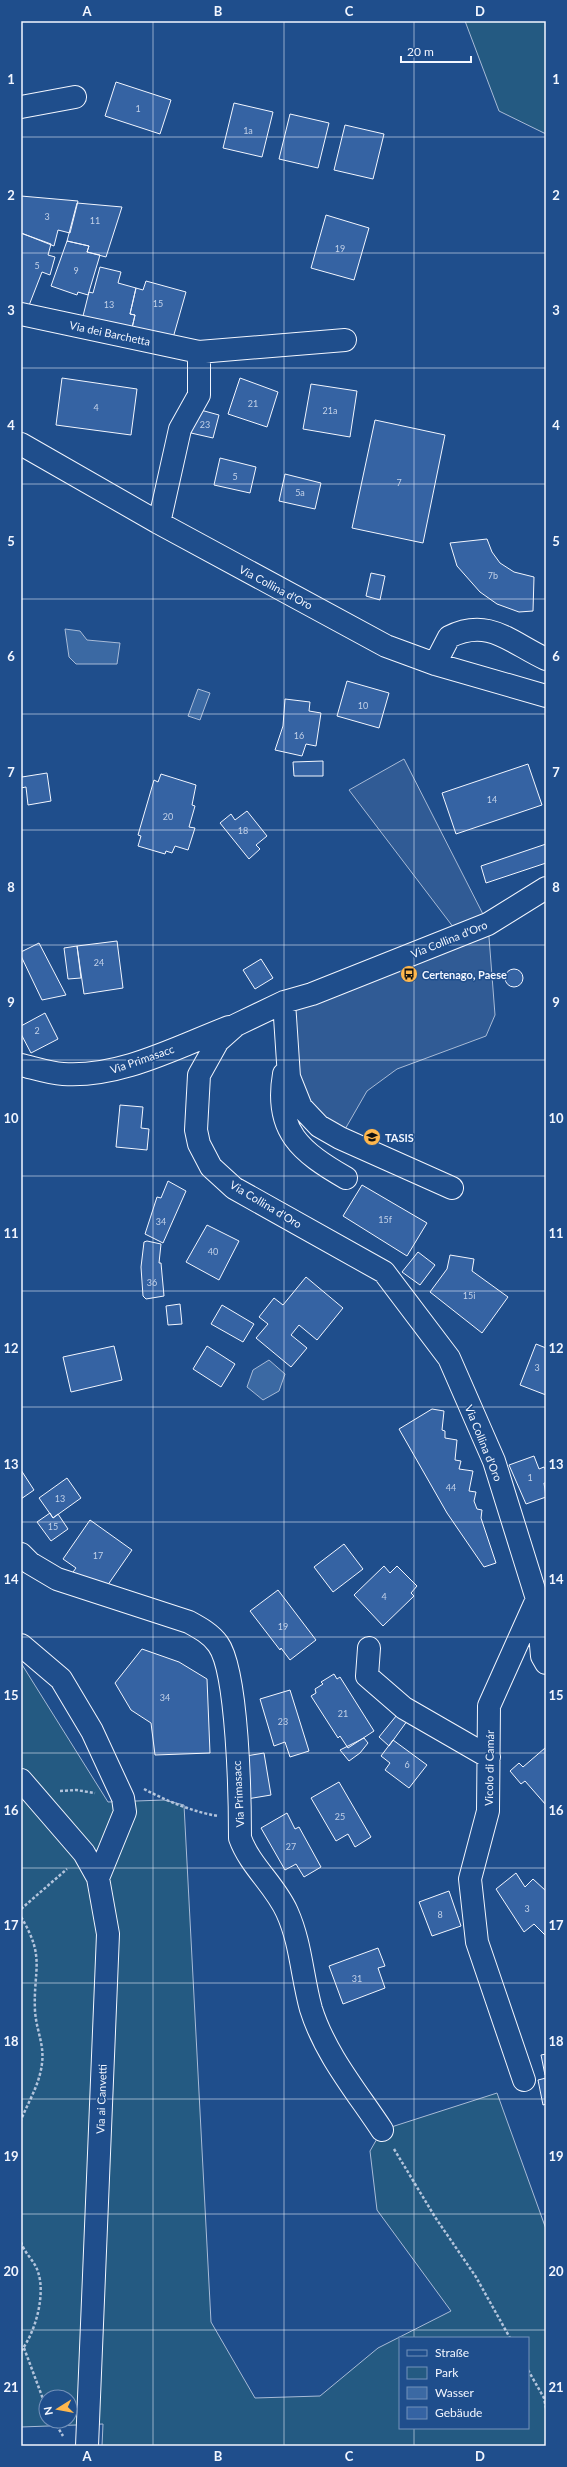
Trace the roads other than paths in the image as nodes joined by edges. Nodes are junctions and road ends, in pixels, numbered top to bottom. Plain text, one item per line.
1 (75, 97) dead end
2 (21, 107) edge
3 (21, 314) edge
4 (345, 340) dead end
5 (199, 352) junction
6 (21, 444) edge
7 (159, 524) junction
8 (546, 659) edge
9 (435, 664) junction
10 (546, 696) edge
11 (546, 888) edge
12 (284, 1002) junction
13 (236, 1024) junction
14 (288, 1055) junction
15 (21, 1065) edge
16 (346, 1178) dead end
17 (452, 1188) dead end
18 (21, 1554) edge
19 (543, 1602) edge
20 (21, 1646) edge
21 (368, 1648) dead end
22 (546, 1663) edge
23 (489, 1758) junction
24 (27, 1786) edge
25 (98, 1878) junction
26 (524, 2080) dead end
27 (382, 2130) road end
28 (87, 2446) edge

1 - 2 street
3 - 5 street, Via dei Barchetta
4 - 5 street, Via dei Barchetta
5 - 7 street
6 - 7 street, Via Collina d'Oro
7 - 9 street, Via Collina d'Oro
8 - 9 street
9 - 10 street, Via Collina d'Oro
11 - 12 street, Via Collina d'Oro
12 - 13 street, Via Collina d'Oro
12 - 14 street
13 - 15 street, Via Primasacc
13 - 19 street, Via Collina d'Oro
14 - 16 street
14 - 17 street
18 - 27 street, Via Primasacc
19 - 22 street, Via Collina d'Oro
19 - 23 street, Vicolo di Camár
20 - 25 street
21 - 23 street
23 - 26 street, Vicolo di Camár
24 - 25 street, Via ai Canvetti
25 - 28 street, Via ai Canvetti

